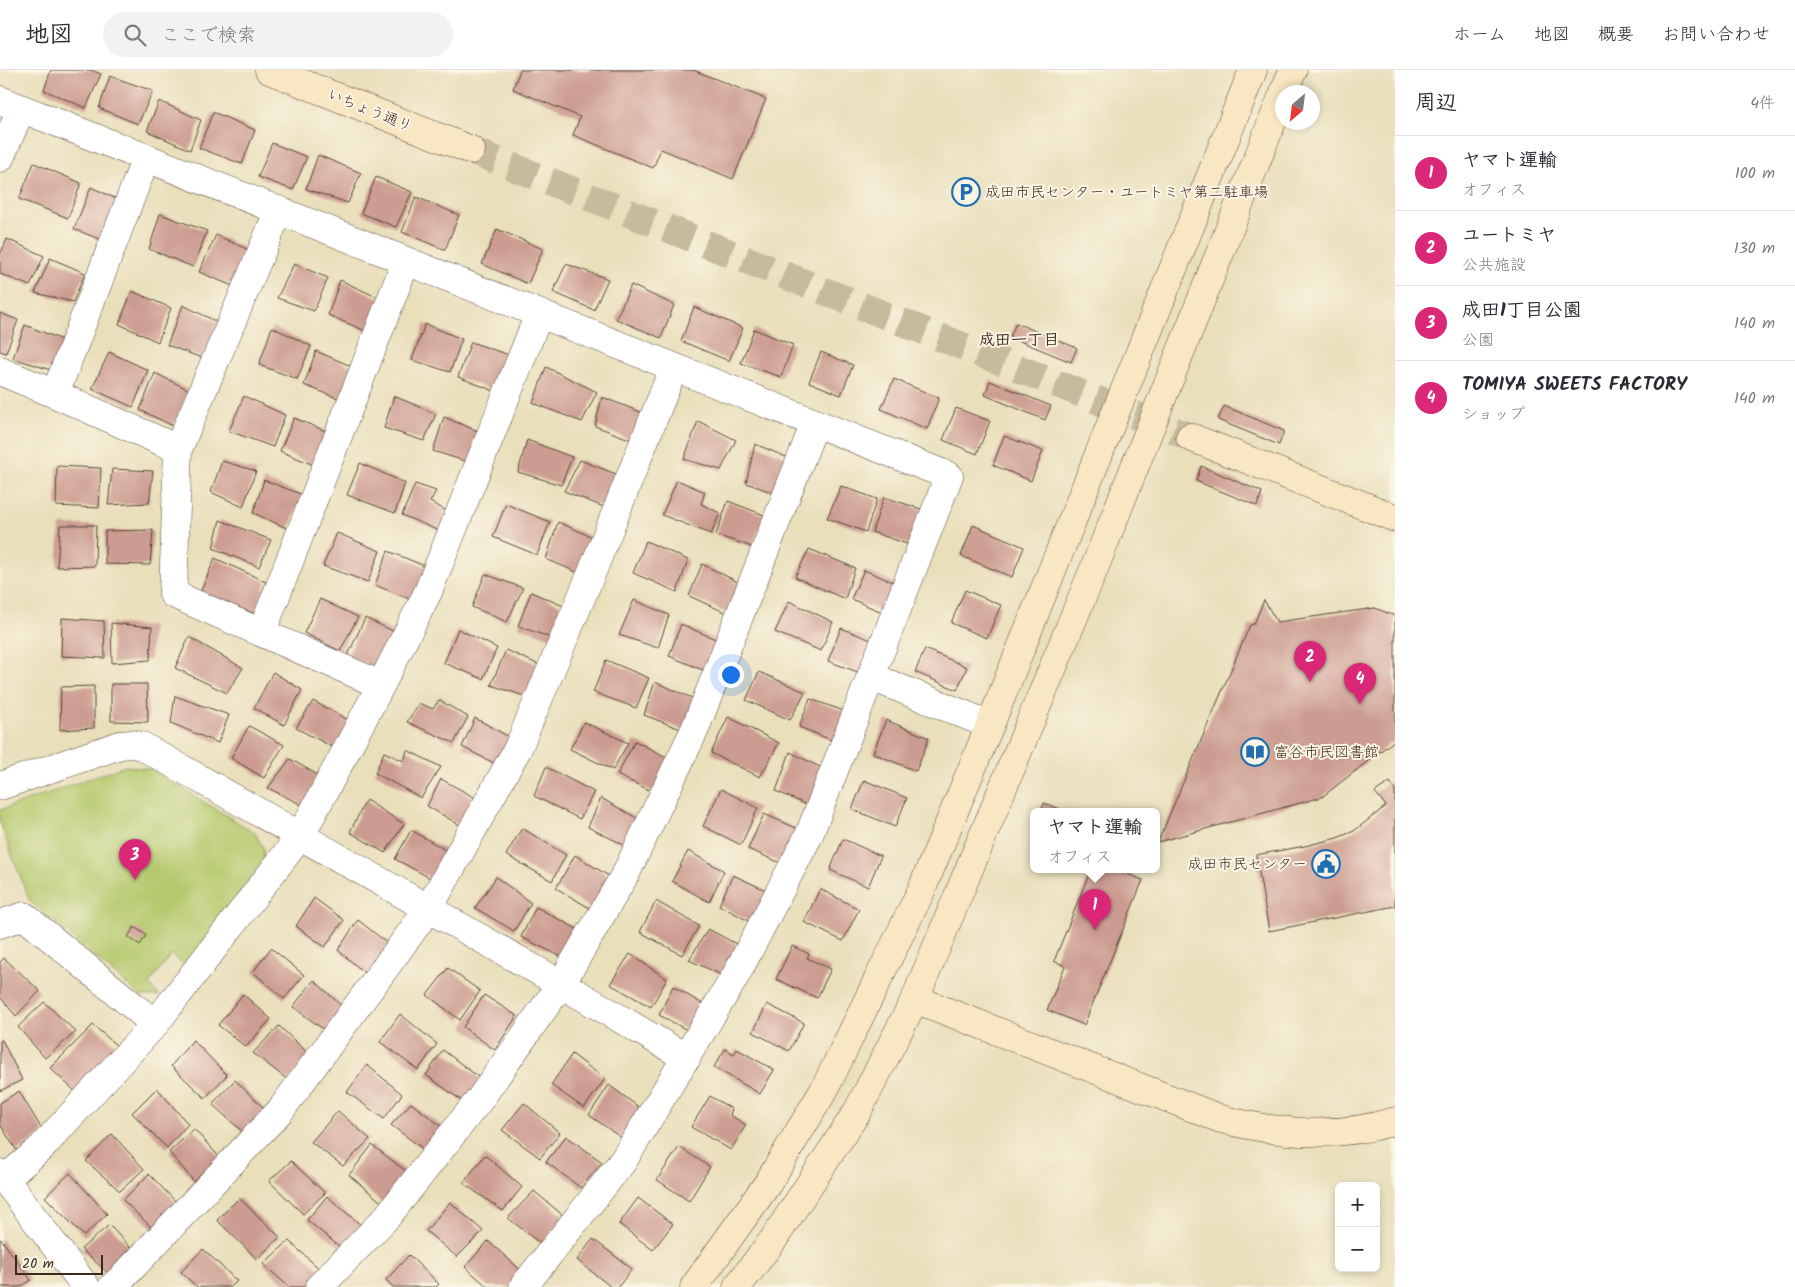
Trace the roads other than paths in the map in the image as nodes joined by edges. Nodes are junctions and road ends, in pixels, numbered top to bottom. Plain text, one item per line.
1 (269, 70) edge
2 (1252, 70) edge
3 (1293, 70) edge
4 (1287, 85) edge
5 (11, 104) edge
6 (1275, 115) edge
7 (471, 150) tunnel mouth
8 (0, 158) edge
9 (146, 158) junction
10 (279, 210) junction
11 (406, 261) junction
12 (539, 314) junction
13 (674, 367) junction
14 (0, 371) edge
15 (55, 394) junction
16 (815, 423) junction
17 (1190, 437) tunnel mouth
18 (178, 449) junction
19 (1395, 518) edge
20 (262, 632) junction
21 (872, 677) junction
22 (381, 685) junction
23 (990, 725) junction
24 (0, 786) edge
25 (301, 835) junction
26 (429, 908) junction
27 (0, 924) edge
28 (561, 984) junction
29 (914, 999) junction
30 (155, 1024) junction
31 (687, 1058) junction
32 (1395, 1121) edge
33 (2, 1176) edge
34 (86, 1287) edge
35 (112, 1287) edge
36 (319, 1287) edge
37 (523, 1287) edge
38 (694, 1287) edge
39 (737, 1287) edge

1 - 7 street, いちょう通り
2 - 23 street
3 - 4 street
5 - 8 street
5 - 9 street
6 - 29 street
9 - 10 street
9 - 15 street
10 - 11 street
10 - 18 street
11 - 12 street
11 - 20 street
12 - 13 street
12 - 22 street
13 - 16 street
13 - 26 street
14 - 15 street
15 - 18 street
16 - 21 street
16 - 28 street
17 - 19 street
18 - 20 street
20 - 22 street
21 - 23 street
21 - 31 street
22 - 25 street
23 - 38 street
24 - 25 street
25 - 26 street
25 - 30 street
26 - 28 street
26 - 35 street
27 - 30 street
28 - 31 street
28 - 36 street
29 - 32 street
29 - 39 street
30 - 33 street
31 - 37 street
33 - 34 street

